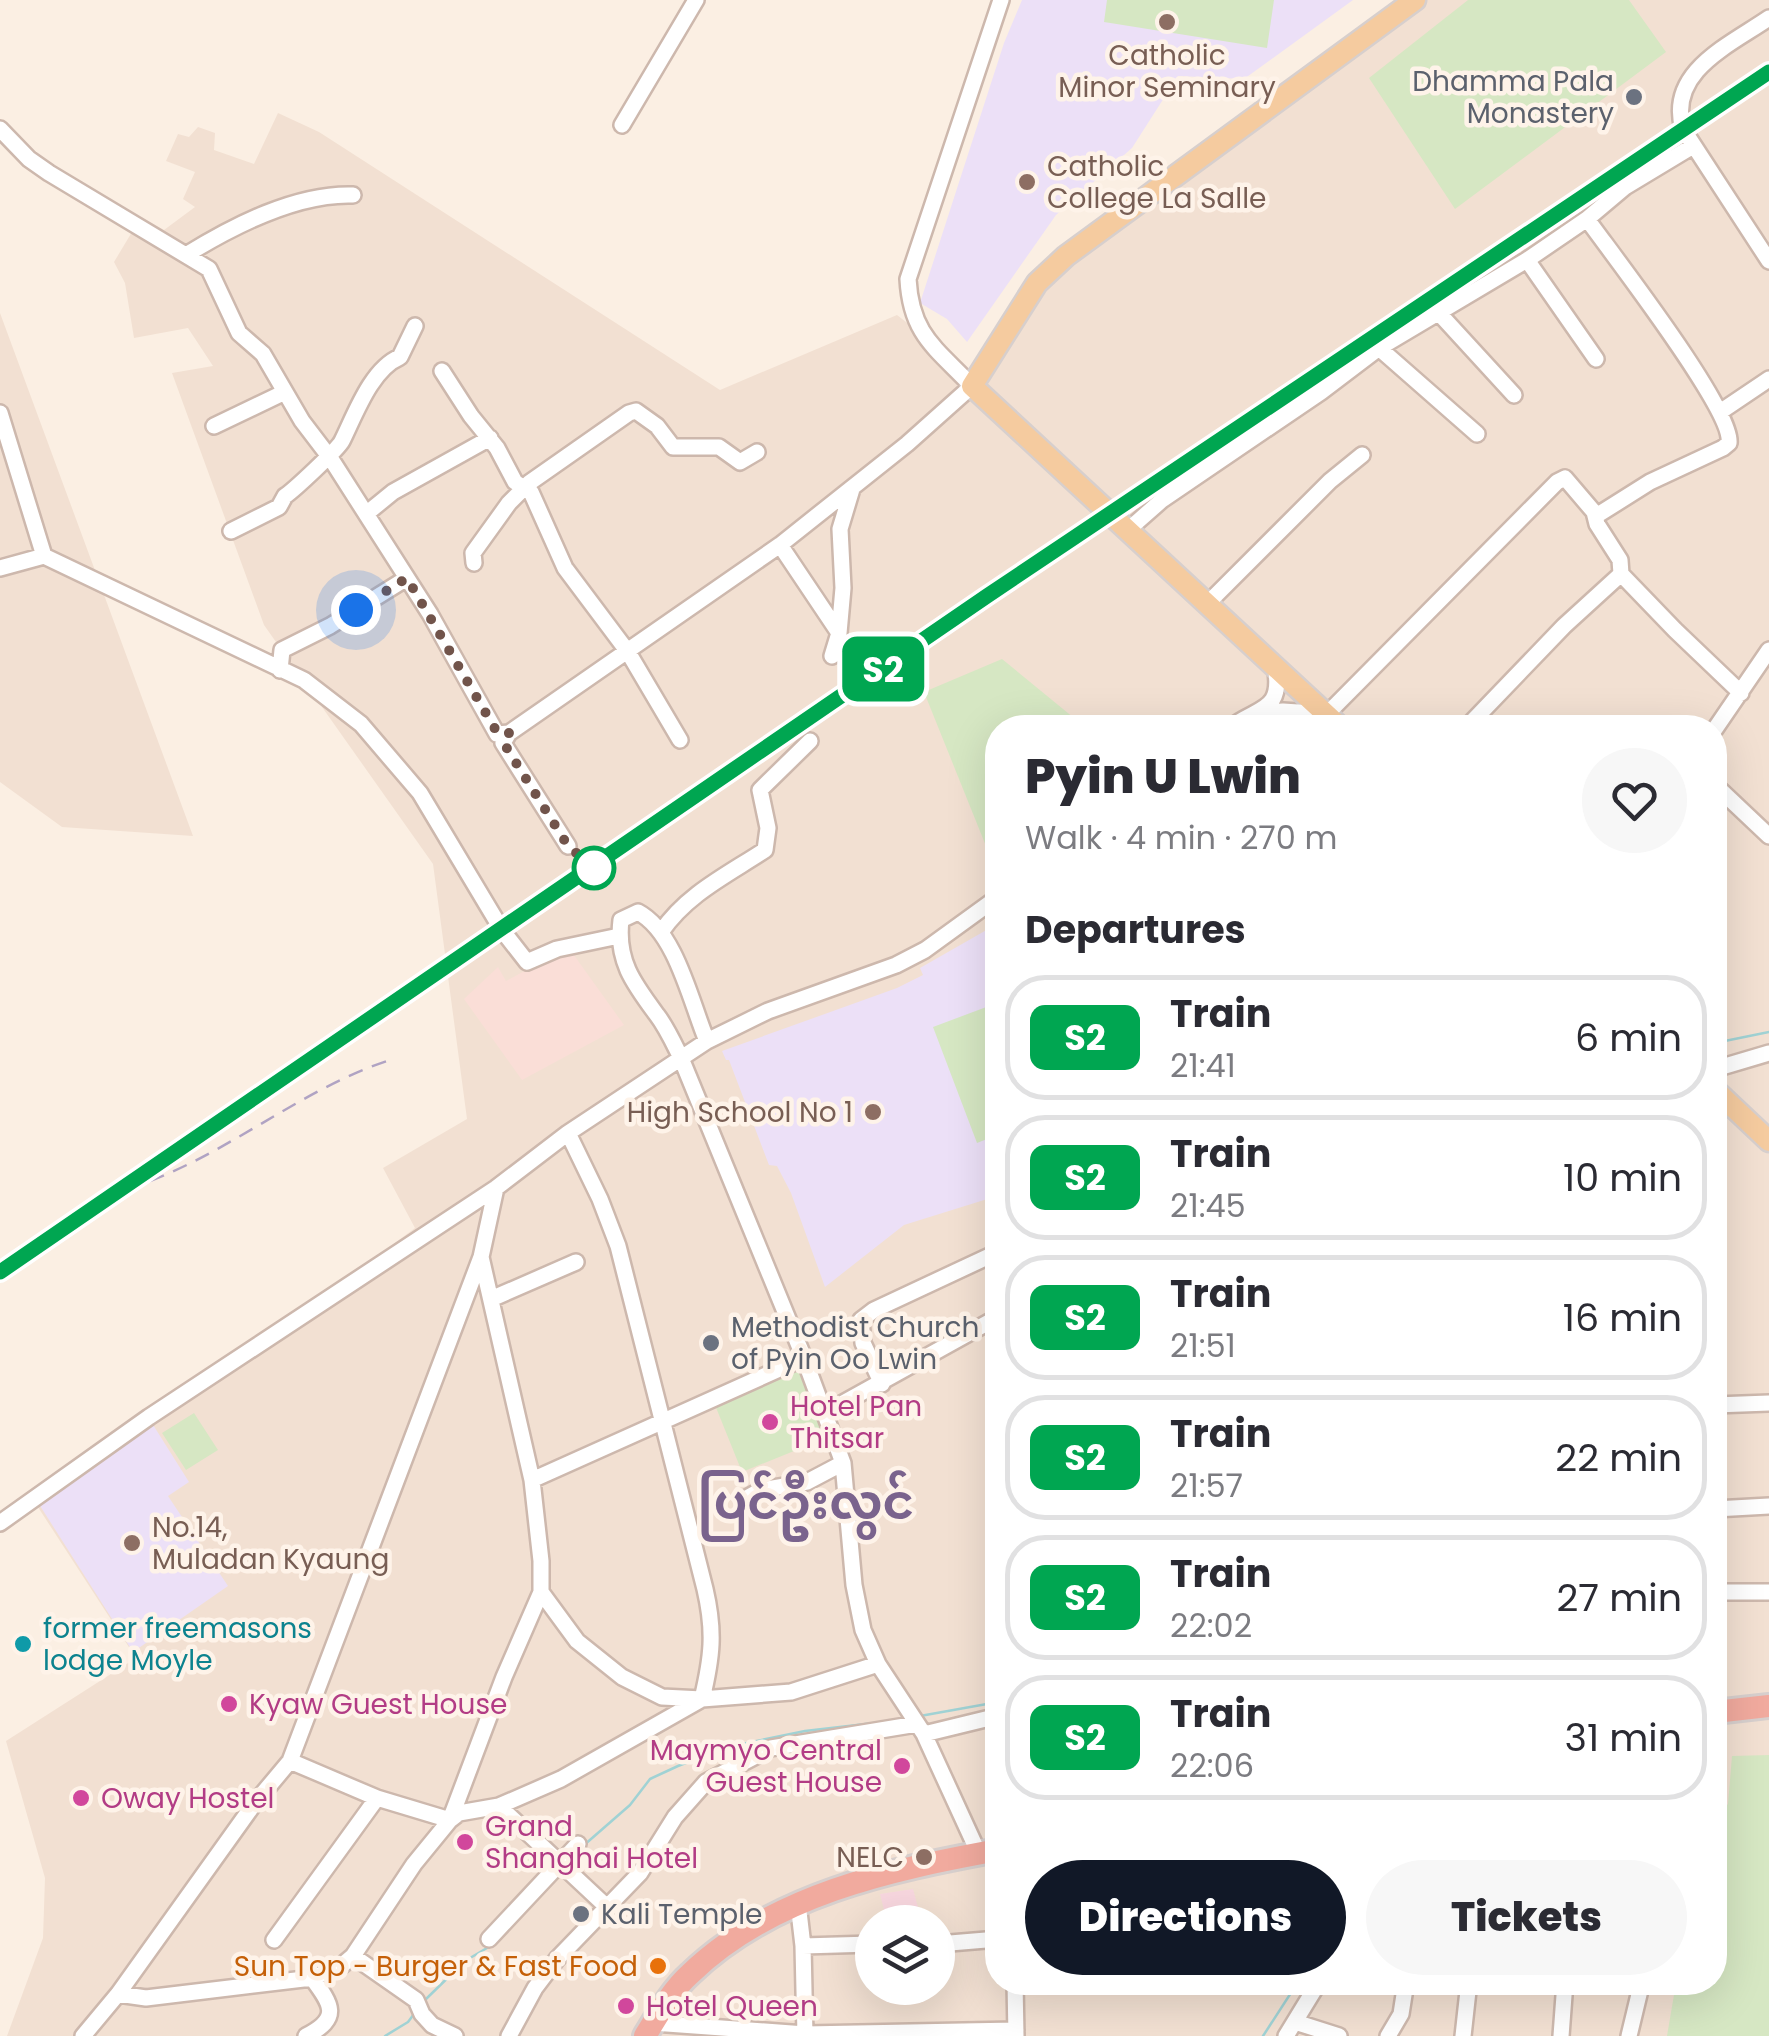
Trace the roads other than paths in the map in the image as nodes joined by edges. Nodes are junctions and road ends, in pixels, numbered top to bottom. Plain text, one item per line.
1 (696, 0) edge
2 (1001, 0) edge
3 (1415, 0) edge
4 (1769, 18) edge
5 (622, 126) dead end
6 (0, 129) edge
7 (1693, 146) junction
8 (352, 195) dead end
9 (1588, 220) junction
10 (186, 255) junction
11 (1768, 258) edge
12 (1527, 260) junction
13 (1437, 311) junction
14 (415, 326) dead end
15 (1379, 348) junction
16 (1596, 359) dead end
17 (442, 371) dead end
18 (1769, 380) edge
19 (972, 386) junction
20 (285, 392) junction
21 (1514, 395) dead end
22 (1720, 412) junction
23 (0, 413) edge
24 (214, 426) dead end
25 (1477, 434) dead end
26 (490, 438) junction
27 (757, 452) dead end
28 (1362, 455) dead end
29 (329, 456) junction
30 (852, 488) junction
31 (522, 490) junction
32 (366, 514) junction
33 (1596, 516) junction
34 (1128, 530) junction
35 (231, 531) dead end
36 (780, 545) junction
37 (44, 556) junction
38 (474, 563) dead end
39 (0, 568) edge
40 (1621, 574) junction
41 (407, 578) junction
42 (1207, 604) junction
43 (839, 633) junction
44 (628, 652) junction
45 (1768, 655) edge
46 (832, 656) dead end
47 (1275, 665) junction
48 (280, 670) junction
49 (1741, 692) junction
50 (1260, 714) junction
51 (1255, 715) edge
52 (1303, 715) edge
53 (1328, 715) edge
54 (1340, 715) edge
55 (1478, 715) edge
56 (1724, 715) edge
57 (509, 733) junction
58 (680, 740) dead end
59 (810, 741) dead end
60 (1727, 796) edge
61 (1769, 836) edge
62 (568, 846) dead end
63 (985, 907) edge
64 (661, 932) junction
65 (619, 936) junction
66 (707, 1040) junction
67 (1769, 1053) edge
68 (682, 1058) junction
69 (1727, 1065) edge
70 (1727, 1102) edge
71 (568, 1134) junction
72 (1769, 1142) edge
73 (496, 1188) junction
74 (482, 1257) junction
75 (985, 1258) edge
76 (576, 1262) dead end
77 (491, 1298) junction
78 (985, 1325) edge
79 (804, 1358) junction
80 (882, 1384) junction
81 (1769, 1403) edge
82 (1727, 1405) edge
83 (825, 1413) junction
84 (664, 1420) junction
85 (843, 1463) junction
86 (532, 1480) junction
87 (743, 1500) dead end
88 (1769, 1506) edge
89 (1727, 1508) edge
90 (0, 1523) edge
91 (541, 1592) junction
92 (1727, 1592) edge
93 (1769, 1592) edge
94 (878, 1664) junction
95 (702, 1700) junction
96 (1769, 1706) edge
97 (1727, 1711) edge
98 (985, 1717) edge
99 (917, 1722) junction
100 (290, 1760) junction
101 (377, 1798) junction
102 (499, 1806) junction
103 (450, 1820) junction
104 (578, 1844) dead end
105 (985, 1847) edge
106 (985, 1853) edge
107 (561, 1863) junction
108 (798, 1903) junction
109 (608, 1908) junction
110 (489, 1939) dead end
111 (274, 1940) dead end
112 (985, 1941) edge
113 (955, 1943) edge
114 (855, 1944) edge
115 (803, 1946) junction
116 (353, 1956) junction
117 (312, 1978) junction
118 (118, 1994) junction
119 (1015, 1995) edge
120 (1311, 1995) edge
121 (1404, 1995) edge
122 (1468, 1995) edge
123 (1564, 1995) edge
124 (1639, 1995) edge
125 (649, 2029) edge
126 (1290, 2029) edge
127 (1016, 2033) edge
128 (805, 2035) edge
129 (83, 2036) edge
130 (306, 2036) edge
131 (455, 2036) edge
132 (508, 2036) edge
133 (1339, 2036) edge
134 (1388, 2036) edge
135 (1463, 2036) edge
136 (1561, 2036) edge
137 (1629, 2036) edge

1 - 5 street
2 - 19 street
3 - 19 main road
4 - 7 street
6 - 10 street
7 - 9 street
7 - 11 street
8 - 10 street
9 - 12 street
9 - 22 street
10 - 20 street
12 - 13 street
12 - 16 street
13 - 15 street
13 - 21 street
14 - 29 street
15 - 25 street
15 - 34 street
17 - 26 street
18 - 22 street
19 - 30 street
19 - 34 main road
20 - 24 street
20 - 29 street
22 - 33 street
23 - 37 street
26 - 31 street
26 - 32 street
27 - 31 street
28 - 42 street
29 - 32 street
29 - 35 street
30 - 36 street
30 - 43 street
31 - 38 street
31 - 44 street
32 - 41 street
33 - 40 street
33 - 54 street
34 - 42 main road
36 - 43 street
36 - 44 street
37 - 39 street
37 - 48 street
40 - 49 street
40 - 55 street
41 - 48 street
41 - 57 street
42 - 47 main road
43 - 46 street
44 - 57 street
44 - 58 street
45 - 49 street
47 - 50 street
47 - 53 main road
48 - 65 street
49 - 56 street
50 - 51 street
50 - 52 street
57 - 62 street
59 - 64 street
60 - 61 street
63 - 66 street
64 - 65 street
64 - 66 street
65 - 68 street
66 - 68 street
67 - 69 street
68 - 71 street
68 - 79 street
70 - 72 main road
71 - 73 street
71 - 84 street
73 - 74 street
73 - 90 street
74 - 77 street
74 - 100 street
75 - 80 street
76 - 77 street
77 - 86 street
78 - 80 street
79 - 83 street
79 - 84 street
80 - 83 street
81 - 82 street
83 - 85 street
84 - 86 street
84 - 95 street
85 - 87 street
85 - 94 street
86 - 91 street
88 - 89 street
91 - 95 street
91 - 103 street
92 - 93 street
94 - 95 street
94 - 99 street
95 - 102 street
96 - 97 highway
98 - 99 street
99 - 105 street
99 - 109 street
100 - 101 street
100 - 118 street
101 - 103 street
101 - 111 street
102 - 103 street
102 - 107 street
103 - 116 street
104 - 107 street
106 - 108 highway
107 - 109 street
107 - 110 street
108 - 115 street
108 - 125 highway
109 - 132 street
112 - 113 street
114 - 115 street
115 - 128 street
116 - 117 street
116 - 131 street
117 - 118 street
117 - 130 street
118 - 129 street
119 - 127 street
120 - 126 street
121 - 134 street
122 - 135 street
123 - 136 street
124 - 137 street
125 - 128 street
126 - 133 street
127 - 128 street

